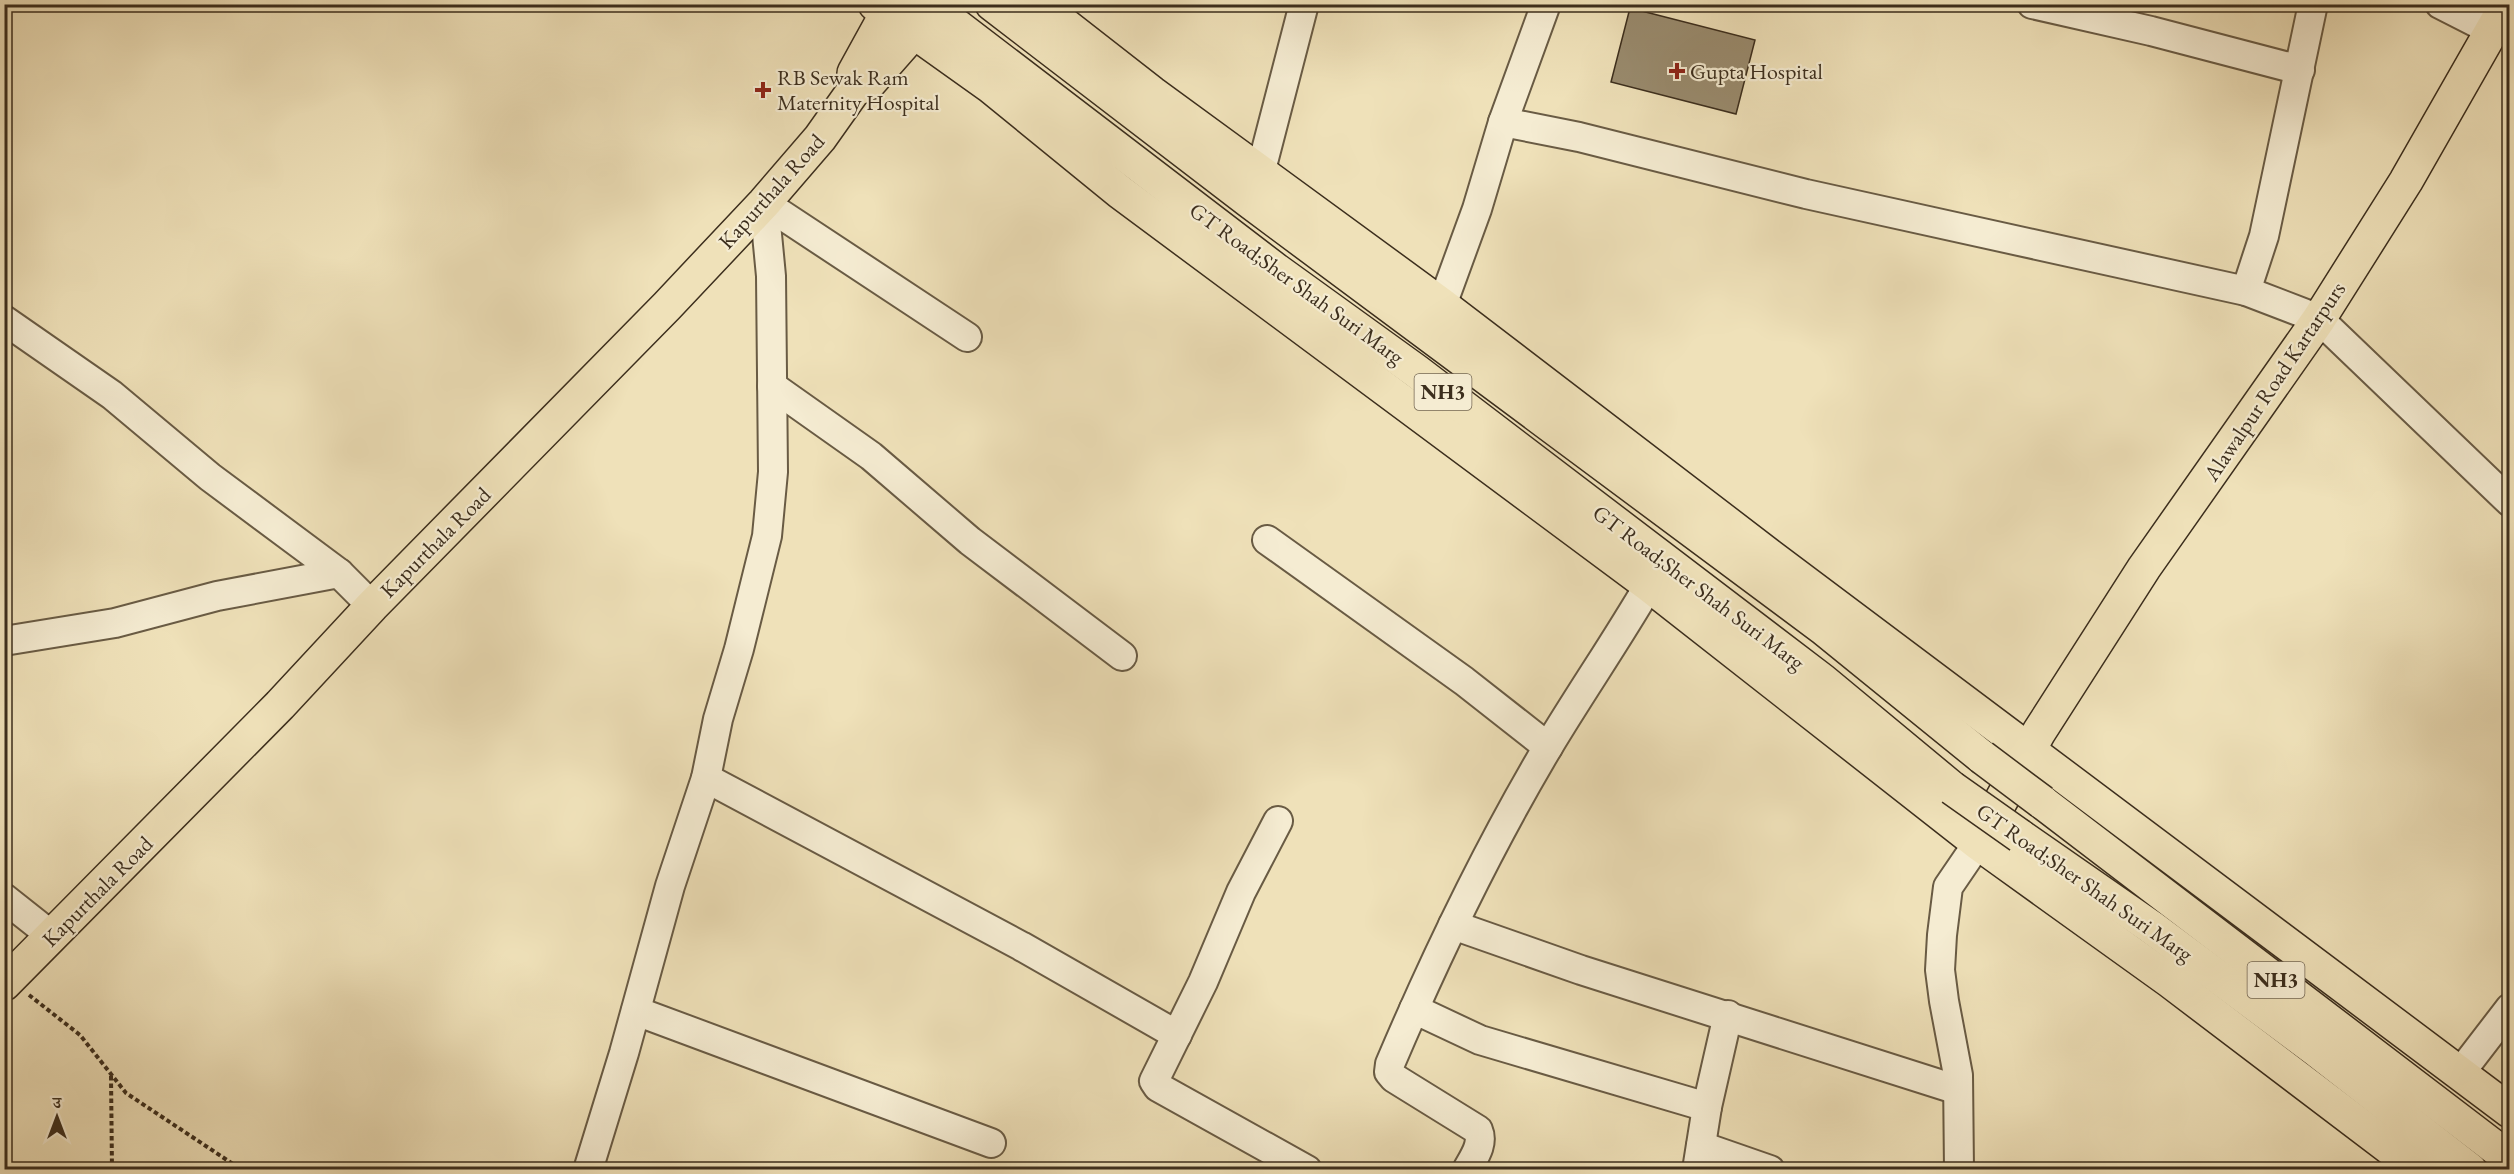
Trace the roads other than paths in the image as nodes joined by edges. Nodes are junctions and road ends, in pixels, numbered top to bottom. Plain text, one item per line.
1 (992, 4) edge
2 (1038, 4) edge
3 (1304, 4) edge
4 (1546, 4) edge
5 (2032, 4) edge
6 (2313, 4) edge
7 (2440, 4) edge
8 (881, 9) edge
9 (2500, 18) edge
10 (920, 19) edge
11 (2300, 70) junction
12 (854, 90) junction
13 (1503, 122) junction
14 (1261, 170) junction
15 (764, 203) junction
16 (2246, 291) junction
17 (1442, 305) junction
18 (2319, 319) junction
19 (5, 320) edge
20 (967, 337) dead end
21 (772, 386) junction
22 (2510, 502) edge
23 (1267, 540) dead end
24 (339, 573) junction
25 (1649, 585) junction
26 (372, 606) junction
27 (4, 641) edge
28 (1122, 656) dead end
29 (1548, 747) junction
30 (2030, 751) junction
31 (705, 778) junction
32 (1278, 821) dead end
33 (1978, 843) junction
34 (4, 898) edge
35 (1453, 925) junction
36 (52, 936) junction
37 (7, 982) edge
38 (2510, 1008) edge
39 (1414, 1009) junction
40 (636, 1011) junction
41 (1728, 1015) junction
42 (1177, 1035) junction
43 (2460, 1074) junction
44 (1958, 1090) junction
45 (1707, 1107) junction
46 (2510, 1111) edge
47 (991, 1143) dead end
48 (1699, 1158) edge
49 (2510, 1159) edge
50 (588, 1170) edge
51 (1307, 1170) edge
52 (1467, 1170) edge
53 (1770, 1170) edge
54 (1959, 1170) edge
55 (2420, 1170) edge
56 (2470, 1170) edge

1 - 49 main road, GT Road;Sher Shah Suri Marg / NH3, bridge
2 - 14 main road
3 - 14 street
4 - 13 street
5 - 11 street
6 - 11 street
7 - 9 street
8 - 10 main road
8 - 12 main road, Kapurthala Road
9 - 18 main road, Alawalpur Road Kartarpurs
10 - 12 main road, Kapurthala Road
10 - 25 main road
10 - 56 main road, GT Road;Sher Shah Suri Marg / NH3, bridge
11 - 16 street
12 - 15 main road, Kapurthala Road
13 - 16 street
13 - 17 street
14 - 17 main road
15 - 20 street
15 - 21 street
15 - 26 main road, Kapurthala Road
16 - 18 street
17 - 30 main road
18 - 22 street
18 - 30 main road, Alawalpur Road Kartarpurs
19 - 24 street
21 - 28 street
21 - 31 street
23 - 29 street
24 - 26 street
24 - 27 street
25 - 29 street
25 - 33 main road
26 - 36 main road, Kapurthala Road
29 - 35 street
30 - 33 main road, Alawalpur Road Kartarpurs
30 - 43 main road
31 - 40 street
31 - 42 street
32 - 42 street
33 - 44 street
33 - 55 main road
34 - 36 street
35 - 39 street
35 - 41 street
36 - 37 main road, Kapurthala Road
38 - 43 street
39 - 45 street
39 - 52 street
40 - 47 street
40 - 50 street
41 - 44 street
41 - 45 street
42 - 51 street
43 - 46 main road
44 - 54 street
45 - 48 street
48 - 53 street

